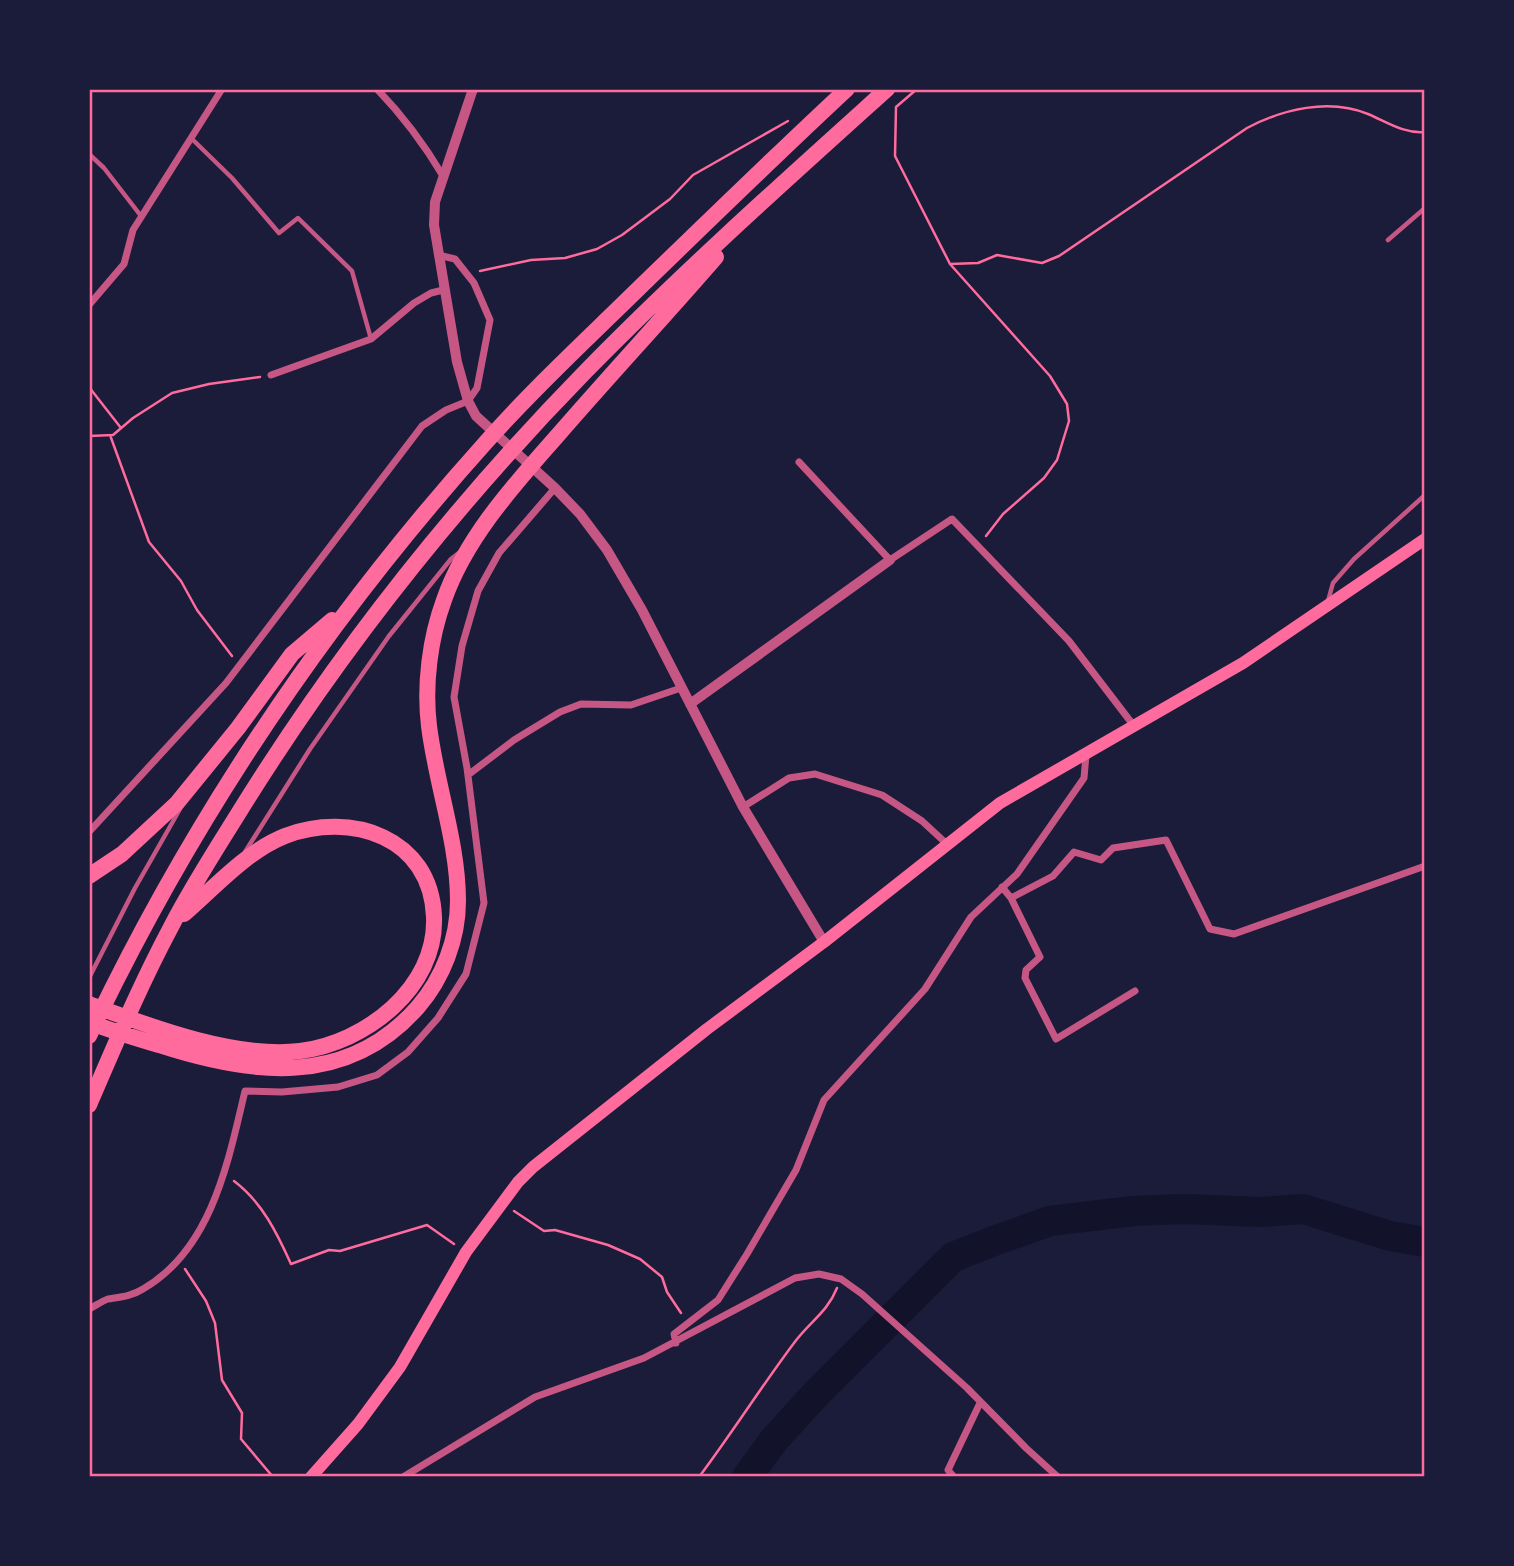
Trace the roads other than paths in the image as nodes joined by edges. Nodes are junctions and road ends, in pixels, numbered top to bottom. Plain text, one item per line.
1 (222, 89) edge
2 (377, 89) edge
3 (473, 89) edge
4 (847, 89) edge
5 (887, 89) edge
6 (192, 139) junction
7 (89, 154) edge
8 (443, 176) junction
9 (773, 192) junction
10 (1425, 208) edge
11 (141, 216) junction
12 (1388, 240) dead end
13 (437, 255) junction
14 (443, 290) junction
15 (89, 305) edge
16 (371, 339) junction
17 (271, 375) road end
18 (468, 401) junction
19 (799, 462) dead end
20 (555, 488) junction
21 (1425, 495) edge
22 (1425, 539) edge
23 (474, 540) junction
24 (890, 560) junction
25 (351, 604) junction
26 (1326, 608) junction
27 (681, 688) junction
28 (690, 704) junction
29 (1134, 726) junction
30 (1086, 754) junction
31 (202, 772) junction
32 (468, 775) junction
33 (743, 807) junction
34 (89, 832) edge
35 (948, 845) junction
36 (1425, 866) edge
37 (234, 870) junction
38 (89, 876) edge
39 (1002, 887) junction
40 (1011, 898) junction
41 (172, 925) junction
42 (824, 942) junction
43 (89, 978) edge
44 (1135, 991) dead end
45 (89, 1004) edge
46 (89, 1022) edge
47 (89, 1036) edge
48 (89, 1105) edge
49 (89, 1309) edge
50 (676, 1343) junction
51 (980, 1403) junction
52 (311, 1477) edge
53 (403, 1477) edge
54 (954, 1477) edge
55 (1058, 1477) edge

1 - 6 street
2 - 8 street
3 - 8 street
4 - 25 highway
5 - 9 highway
6 - 11 street
6 - 16 lane
7 - 11 lane
8 - 13 street
9 - 23 highway
9 - 41 highway
10 - 12 lane
11 - 15 street
13 - 14 street
13 - 18 street
14 - 16 street
14 - 18 street
16 - 17 street
18 - 20 street
18 - 34 street
19 - 24 street
20 - 27 street
20 - 32 street
21 - 26 lane
22 - 26 main road
23 - 37 lane
23 - 46 highway
24 - 28 street
24 - 29 street
25 - 31 highway
25 - 47 highway
26 - 29 main road
27 - 28 street
27 - 32 street
28 - 33 street
29 - 30 main road
30 - 35 main road
30 - 39 street
31 - 38 highway
31 - 43 lane
32 - 49 street
33 - 35 street
33 - 42 street
35 - 42 main road
36 - 40 street
37 - 41 highway
37 - 45 highway
39 - 40 street
39 - 50 street
40 - 44 street
41 - 48 highway
42 - 52 main road
50 - 51 street
50 - 53 street
51 - 54 street
51 - 55 street

